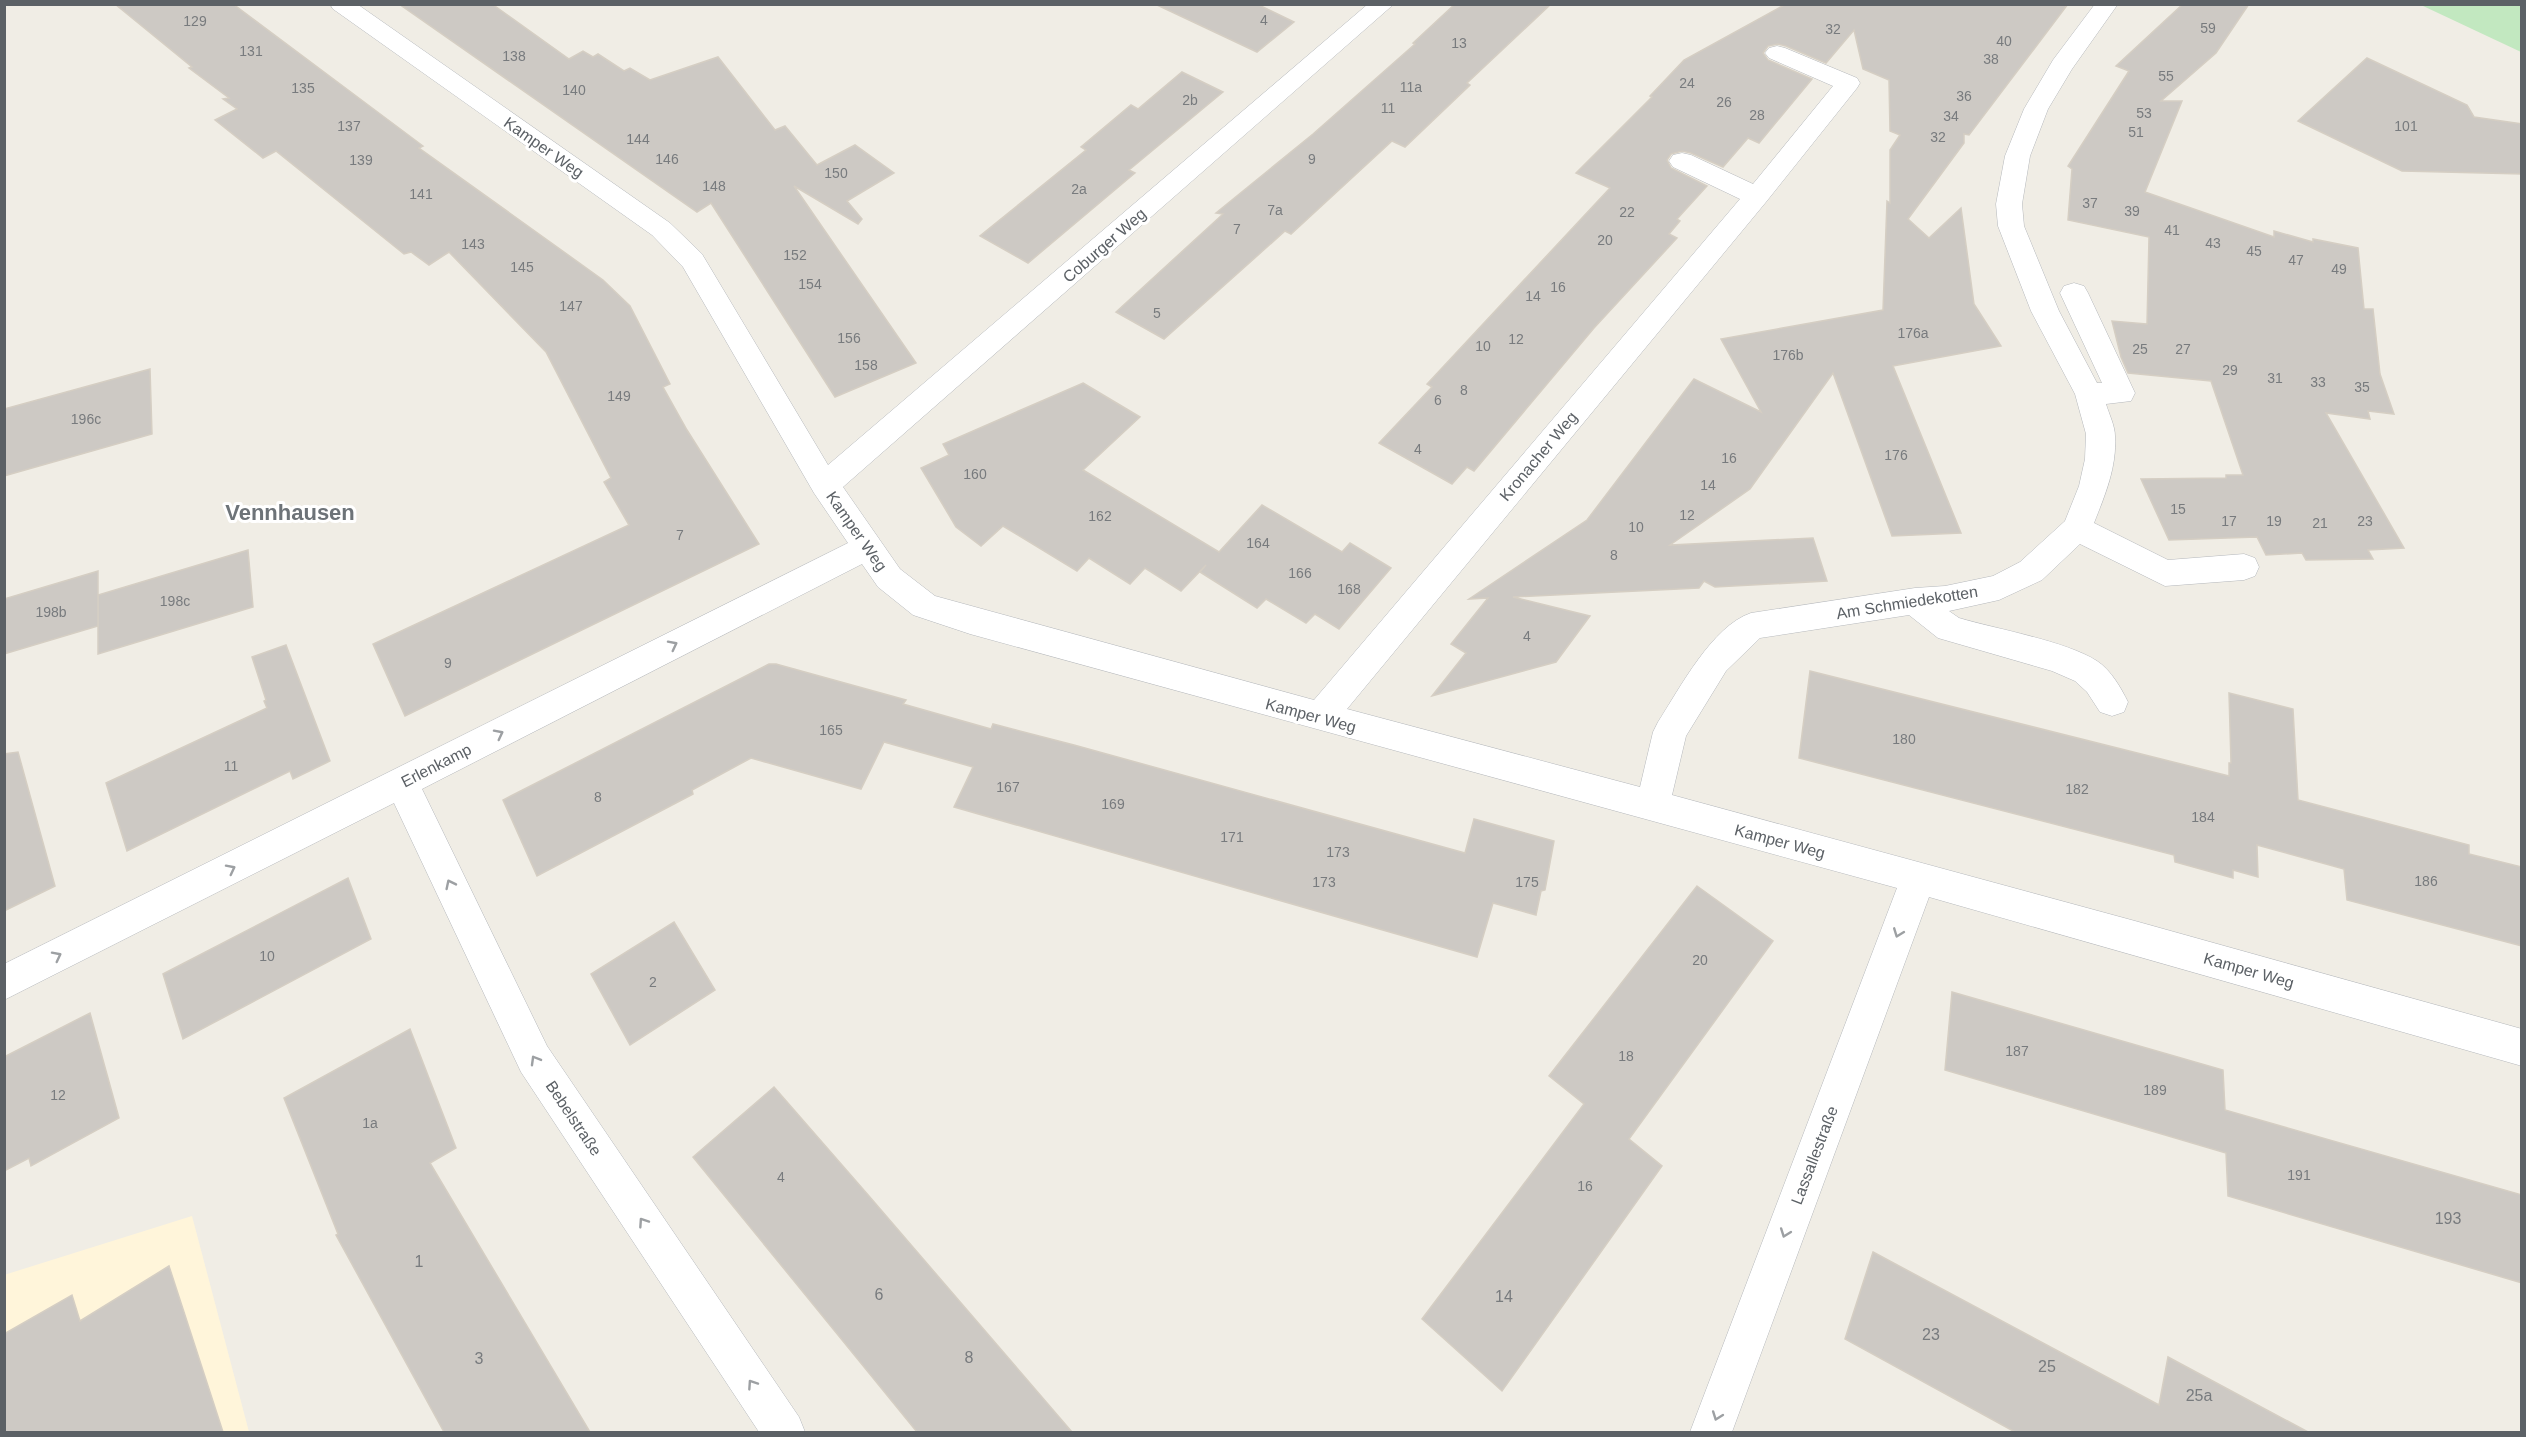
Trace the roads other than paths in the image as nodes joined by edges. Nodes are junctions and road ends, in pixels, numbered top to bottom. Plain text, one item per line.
1 (341, 4) edge
2 (1383, 4) edge
3 (2107, 4) edge
4 (1777, 53) dead end
5 (1682, 161) dead end
6 (1756, 196) junction
7 (2074, 293) dead end
8 (2089, 394) junction
9 (825, 485) junction
10 (2076, 528) junction
11 (868, 547) junction
12 (2244, 567) dead end
13 (1915, 601) junction
14 (2112, 702) dead end
15 (1320, 717) junction
16 (402, 783) junction
17 (1652, 806) junction
18 (1918, 878) junction
19 (4, 982) edge
20 (2522, 1048) edge
21 (784, 1432) edge
22 (1711, 1432) edge

1 - 9 street, Kamper Weg
2 - 9 street, Coburger Weg
3 - 8 street, Am Schmiedekotten
4 - 6 street, Kronacher Weg
5 - 6 street
6 - 15 street, Kronacher Weg
7 - 8 street
8 - 10 street, Am Schmiedekotten
9 - 11 street, Kamper Weg
10 - 12 street
10 - 13 street, Am Schmiedekotten
11 - 15 street, Kamper Weg
16 -> 11 street, Erlenkamp
13 - 14 street
13 - 17 street, Am Schmiedekotten
15 - 17 street, Kamper Weg
19 -> 16 street, Erlenkamp
21 -> 16 street, Bebelstraße
17 - 18 street, Kamper Weg
18 - 20 street, Kamper Weg
18 -> 22 street, Lassallestraße

